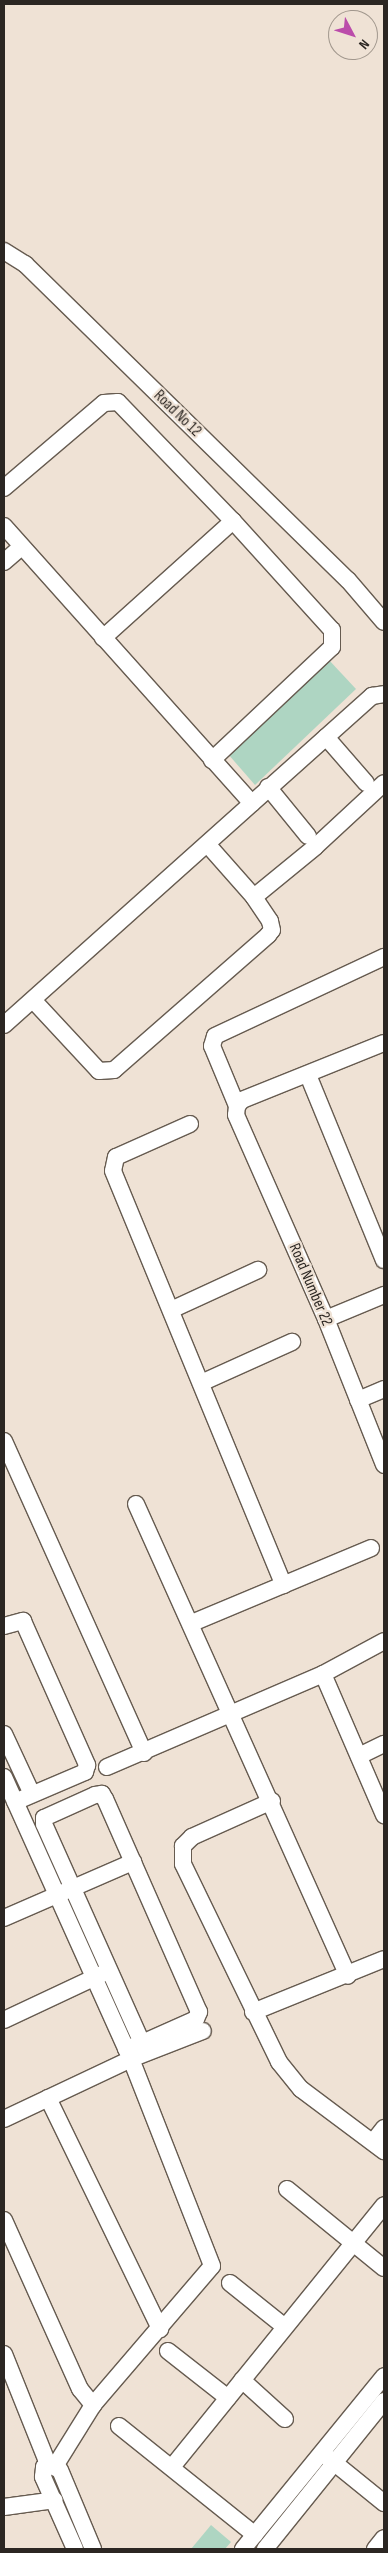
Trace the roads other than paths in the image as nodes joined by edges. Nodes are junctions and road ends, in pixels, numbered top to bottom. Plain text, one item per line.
1 (4, 251) edge
2 (4, 488) edge
3 (233, 521) junction
4 (4, 526) edge
5 (21, 547) junction
6 (4, 562) edge
7 (384, 622) edge
8 (104, 638) junction
9 (384, 694) edge
10 (326, 736) junction
11 (212, 760) junction
12 (366, 783) dead end
13 (384, 783) edge
14 (268, 787) junction
15 (252, 803) junction
16 (308, 836) dead end
17 (208, 845) junction
18 (254, 897) junction
19 (384, 957) edge
20 (33, 1000) junction
21 (4, 1025) edge
22 (383, 1049) edge
23 (308, 1075) junction
24 (237, 1106) junction
25 (191, 1129) dead end
26 (384, 1260) edge
27 (258, 1270) dead end
28 (384, 1295) edge
29 (171, 1310) junction
30 (326, 1319) junction
31 (292, 1342) dead end
32 (201, 1382) junction
33 (384, 1389) edge
34 (358, 1400) junction
35 (4, 1441) edge
36 (384, 1465) edge
37 (136, 1504) dead end
38 (370, 1548) dead end
39 (284, 1585) junction
40 (192, 1623) junction
41 (4, 1626) edge
42 (384, 1641) edge
43 (323, 1674) junction
44 (232, 1714) junction
45 (4, 1734) edge
46 (384, 1744) edge
47 (144, 1753) junction
48 (359, 1756) junction
49 (107, 1767) dead end
50 (4, 1777) edge
51 (80, 1782) dead end
52 (32, 1794) junction
53 (272, 1801) junction
54 (12, 1809) edge
55 (384, 1815) edge
56 (133, 1862) junction
57 (73, 1887) junction
58 (57, 1894) junction
59 (4, 1918) edge
60 (384, 1959) edge
61 (102, 1974) junction
62 (348, 1976) junction
63 (253, 2012) junction
64 (4, 2020) edge
65 (203, 2031) dead end
66 (142, 2043) junction
67 (128, 2054) junction
68 (48, 2098) junction
69 (4, 2119) edge
70 (384, 2128) edge
71 (379, 2147) edge
72 (287, 2189) dead end
73 (384, 2206) edge
74 (4, 2220) edge
75 (354, 2242) junction
76 (384, 2268) edge
77 (230, 2283) dead end
78 (286, 2327) junction
79 (160, 2329) junction
80 (168, 2351) dead end
81 (4, 2354) edge
82 (384, 2376) edge
83 (242, 2380) junction
84 (228, 2398) junction
85 (384, 2401) edge
86 (92, 2405) junction
87 (285, 2419) dead end
88 (119, 2426) dead end
89 (322, 2452) junction
90 (334, 2463) junction
91 (52, 2465) junction
92 (172, 2467) junction
93 (55, 2500) junction
94 (384, 2503) edge
95 (4, 2507) edge
96 (255, 2535) junction
97 (384, 2538) edge
98 (74, 2548) edge
99 (93, 2549) edge
100 (243, 2549) edge
101 (265, 2549) edge
102 (375, 2549) edge

1 - 7 street, Road No 12
2 - 3 street
3 - 8 street
3 - 11 street
4 - 5 street
5 - 6 street
5 - 8 street
8 - 11 street
9 - 10 street
10 - 12 street
10 - 14 street
11 - 15 street
13 - 18 street
14 - 15 street
14 - 16 street
15 - 17 street
17 - 18 street
17 - 20 street
18 - 20 street
19 - 24 street, Road Number 22
20 - 21 street
22 - 23 street
23 - 24 street
23 - 26 street
24 - 30 street, Road Number 22
25 - 29 street
27 - 29 street
28 - 30 street
29 - 32 street
30 - 34 street, Road Number 22
31 - 32 street
32 - 39 street
33 - 34 street
34 - 36 street, Road Number 22
35 - 47 street
37 - 40 street
38 - 39 street
39 - 40 street
40 - 44 street
41 - 52 street
42 - 43 street
43 - 44 street
43 - 48 street
44 - 47 street
44 - 53 street
45 - 52 street
46 - 48 street
47 - 49 street
48 - 55 street
50 - 54 street
51 - 54 street
52 - 54 street
53 - 62 street
53 - 63 street
54 - 58 street
56 - 57 street
56 - 57 street
56 - 66 street
57 - 58 street
57 - 61 street
58 - 59 street
58 - 61 street
60 - 62 street
61 - 64 street
61 - 66 street
61 - 67 street
62 - 63 street
63 - 71 street
65 - 67 street
66 - 67 street
67 - 68 street
67 - 79 street
68 - 69 street
68 - 79 street
70 - 71 street
72 - 75 street
73 - 75 street
74 - 86 street
75 - 76 street
75 - 78 street
77 - 78 street
78 - 83 street
79 - 86 street
80 - 84 street
81 - 91 street
82 - 89 street
83 - 84 street
83 - 87 street
84 - 92 street
85 - 90 street
86 - 91 street
88 - 92 street
89 - 90 street
89 - 96 street
90 - 94 street
90 - 101 street
91 - 93 street
91 - 99 street
92 - 96 street
93 - 95 street
93 - 98 street
96 - 100 street
97 - 102 street

